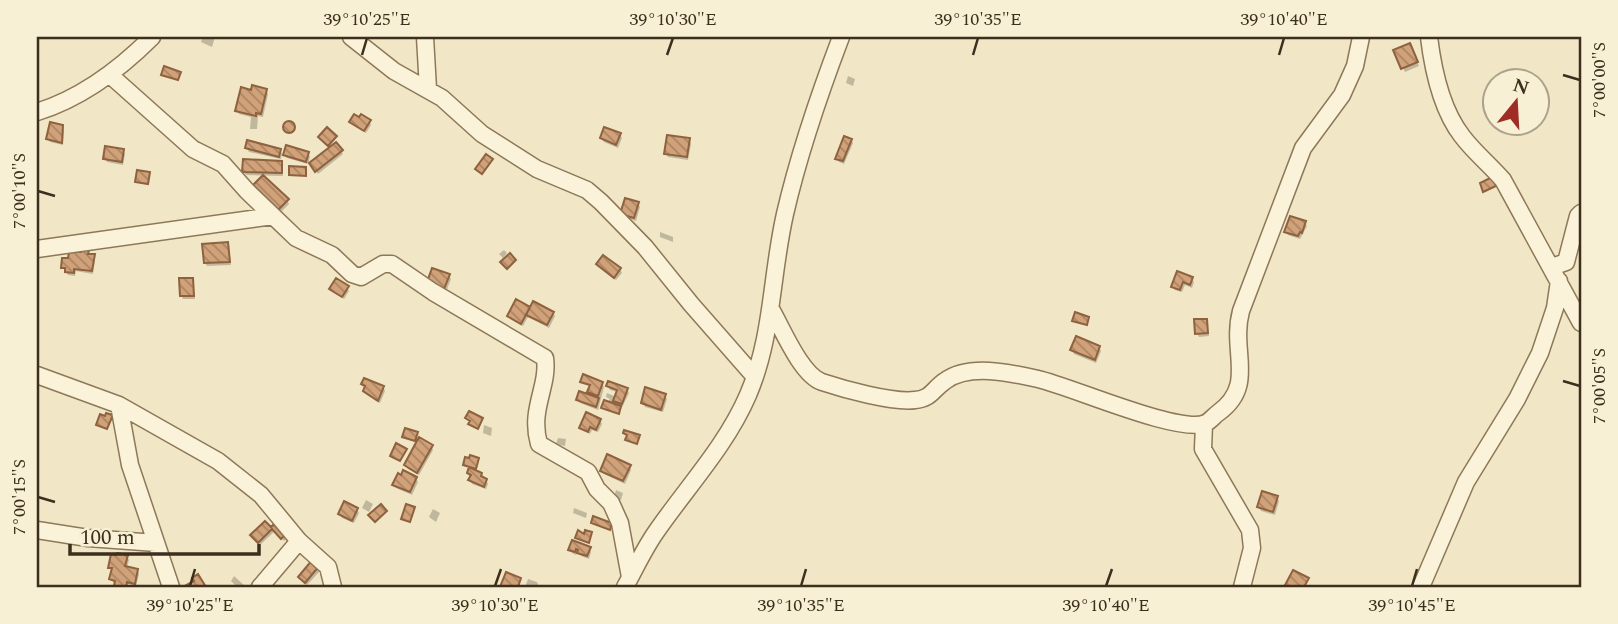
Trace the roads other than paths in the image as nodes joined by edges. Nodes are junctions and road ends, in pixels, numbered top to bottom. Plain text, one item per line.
1 (152, 37) edge
2 (351, 37) edge
3 (425, 37) edge
4 (841, 37) edge
5 (1361, 37) edge
6 (1429, 37) edge
7 (110, 75) junction
8 (428, 89) junction
9 (37, 112) edge
10 (1581, 213) edge
11 (273, 216) junction
12 (37, 249) edge
13 (1555, 274) junction
14 (771, 309) junction
15 (1581, 323) edge
16 (37, 375) edge
17 (755, 377) junction
18 (119, 405) junction
19 (1204, 424) junction
20 (37, 530) edge
21 (299, 541) junction
22 (156, 543) junction
23 (628, 582) edge
24 (171, 587) edge
25 (260, 587) edge
26 (333, 587) edge
27 (1242, 587) edge
28 (1421, 587) edge

1 - 7 street
2 - 8 street
3 - 8 street
4 - 14 street
5 - 19 street
6 - 13 street
7 - 9 street
7 - 11 street
8 - 17 street
10 - 13 street
11 - 12 street
11 - 23 street
13 - 15 street
13 - 28 street
14 - 17 street
14 - 19 street
16 - 18 street
17 - 23 street
18 - 21 street
18 - 22 street
19 - 27 street
20 - 22 street
21 - 25 street
21 - 26 street
22 - 24 street

